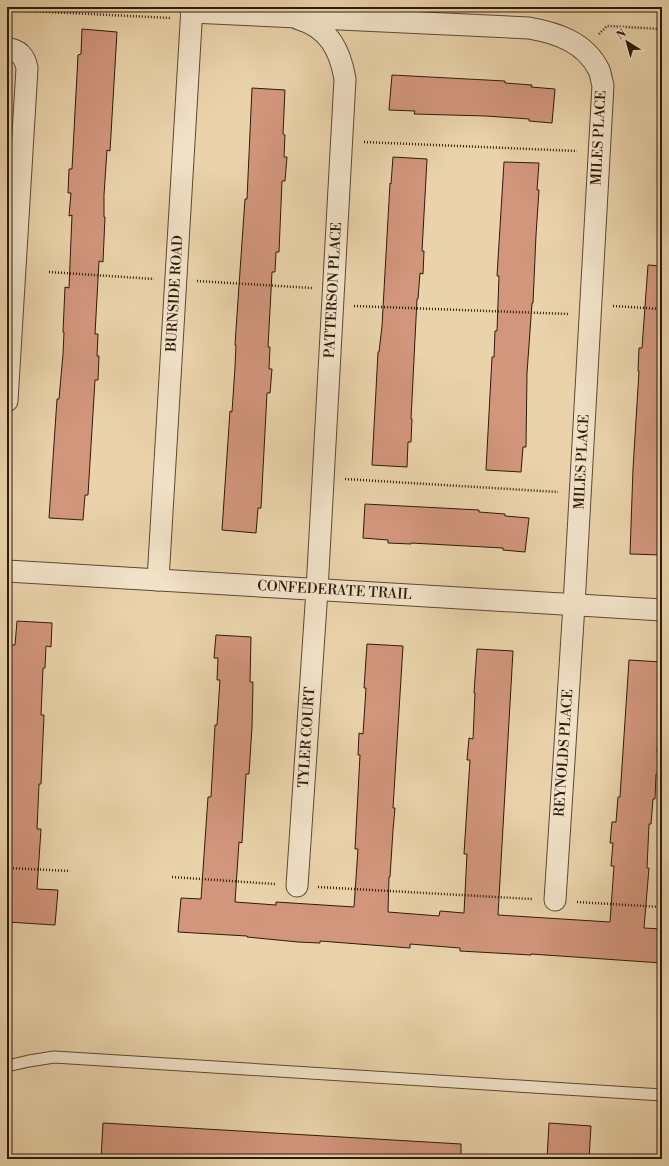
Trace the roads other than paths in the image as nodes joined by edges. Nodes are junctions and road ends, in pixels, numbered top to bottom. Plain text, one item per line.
1 (191, 12) edge
2 (291, 17) junction
3 (7, 49) edge
4 (7, 401) edge
5 (7, 571) edge
6 (158, 580) junction
7 (317, 590) junction
8 (574, 605) junction
9 (662, 610) edge
10 (297, 886) road end
11 (555, 900) road end
12 (7, 1066) edge
13 (662, 1095) edge

1 - 2 street, MILES PLACE
1 - 6 street, BURNSIDE ROAD
2 - 7 street, PATTERSON PLACE
2 - 8 street, MILES PLACE
3 - 4 street
5 - 6 street, CONFEDERATE TRAIL
6 - 7 street, CONFEDERATE TRAIL
7 - 8 street, CONFEDERATE TRAIL
7 - 10 street, TYLER COURT
8 - 9 street, CONFEDERATE TRAIL
8 - 11 street, REYNOLDS PLACE
12 - 13 lane

